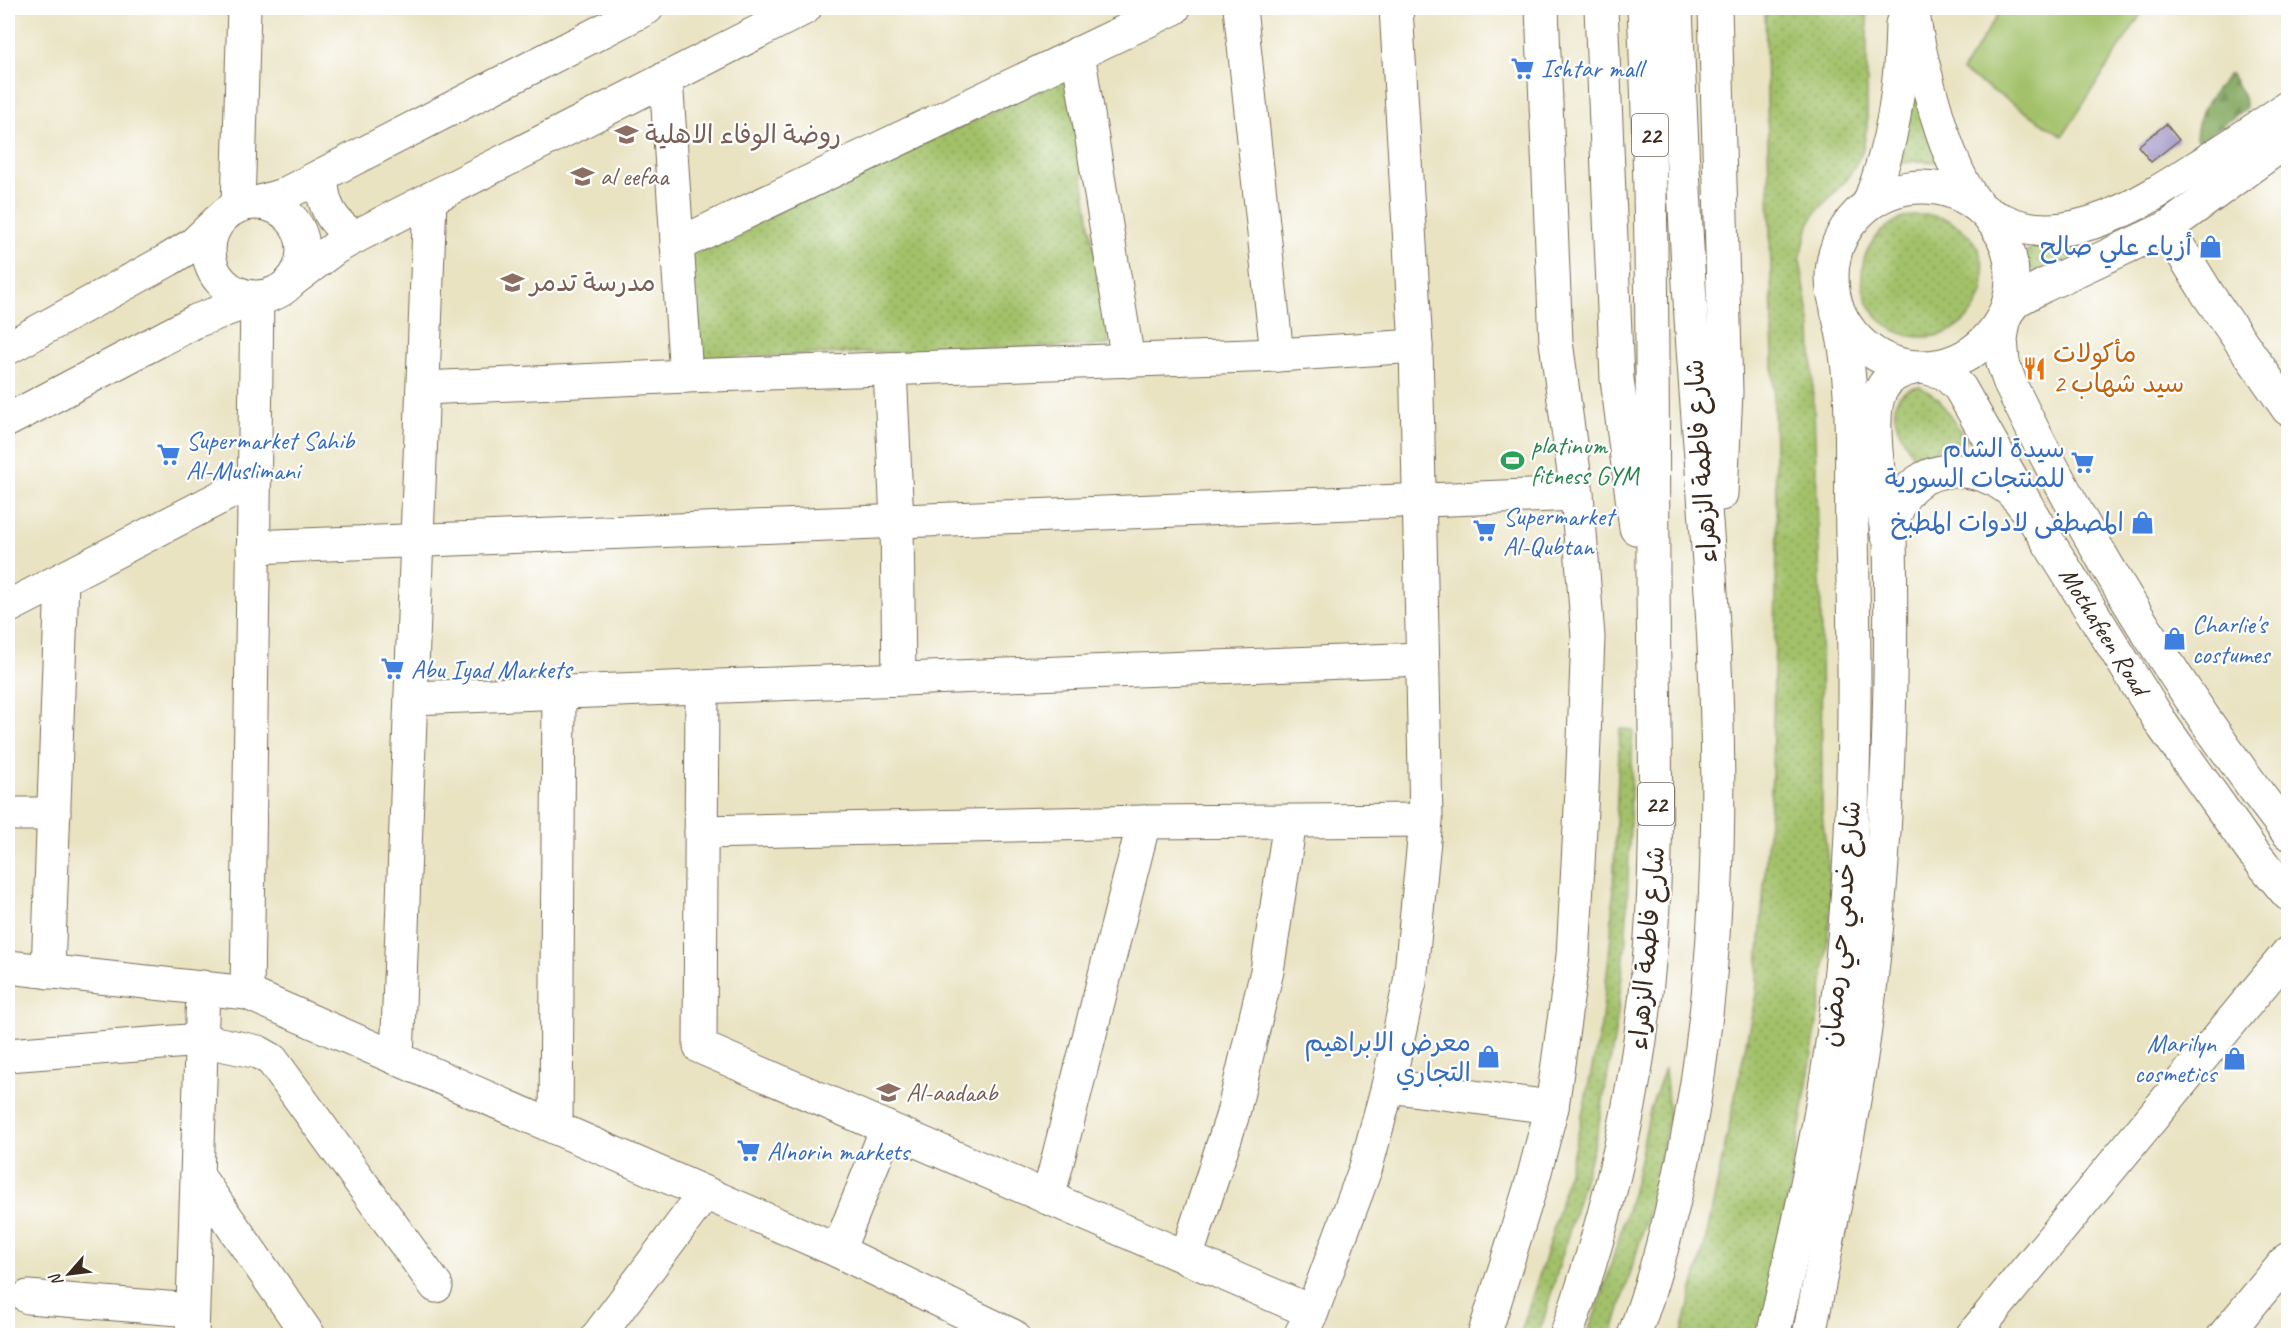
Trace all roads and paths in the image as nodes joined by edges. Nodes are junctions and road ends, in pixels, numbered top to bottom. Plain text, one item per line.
1 (244, 8) edge
2 (647, 8) edge
3 (805, 8) edge
4 (1174, 8) edge
5 (1240, 8) edge
6 (1396, 8) edge
7 (1542, 8) edge
8 (1601, 8) edge
9 (1644, 8) edge
10 (1676, 8) edge
11 (1715, 8) edge
12 (1902, 8) edge
13 (1912, 8) edge
14 (1078, 54) junction
15 (666, 78) junction
16 (2289, 107) edge
17 (2289, 140) edge
18 (322, 175) junction
19 (430, 199) junction
20 (1869, 203) junction
21 (1981, 208) junction
22 (239, 209) junction
23 (2167, 228) junction
24 (355, 237) junction
25 (677, 245) junction
26 (168, 260) junction
27 (294, 279) junction
28 (257, 298) junction
29 (1837, 310) junction
30 (2005, 315) junction
31 (196, 321) junction
32 (49, 325) junction
33 (8, 331) edge
34 (1416, 346) junction
35 (8, 348) edge
36 (1277, 355) junction
37 (1128, 361) junction
38 (1921, 368) junction
39 (890, 369) junction
40 (686, 376) junction
41 (423, 388) junction
42 (2289, 409) edge
43 (8, 420) edge
44 (254, 480) junction
45 (1577, 494) junction
46 (1419, 500) junction
47 (897, 521) junction
48 (2039, 526) junction
49 (417, 540) junction
50 (253, 547) junction
51 (1890, 563) junction
52 (62, 580) junction
53 (8, 607) edge
54 (1653, 642) junction
55 (1714, 646) junction
56 (1422, 658) junction
57 (899, 679) junction
58 (702, 687) junction
59 (560, 693) junction
60 (411, 698) junction
61 (8, 814) edge
62 (54, 814) junction
63 (1426, 820) junction
64 (1144, 822) junction
65 (1290, 822) junction
66 (701, 831) junction
67 (2289, 833) edge
68 (2289, 894) edge
69 (2289, 953) edge
70 (8, 968) edge
71 (48, 972) junction
72 (203, 987) junction
73 (248, 993) junction
74 (201, 1040) junction
75 (8, 1055) edge
76 (397, 1058) junction
77 (1388, 1086) junction
78 (1552, 1107) junction
79 (556, 1128) junction
80 (887, 1128) junction
81 (197, 1175) junction
82 (705, 1193) junction
83 (1048, 1198) junction
84 (838, 1251) junction
85 (1186, 1258) junction
86 (2289, 1259) edge
87 (436, 1286) dead end
88 (28, 1297) dead end
89 (192, 1323) edge
90 (1306, 1324) edge
91 (1811, 1330) edge
92 (1002, 1333) edge
93 (309, 1335) edge
94 (598, 1335) edge
95 (1484, 1335) edge
96 (1566, 1335) edge
97 (1634, 1335) edge
98 (1773, 1335) edge
99 (1972, 1335) edge
100 (2224, 1335) edge

1 - 22 main road
2 - 18 main road
3 - 15 main road
4 - 14 main road
5 - 36 main road
6 - 34 main road
7 - 45 main road
8 - 54 main road
9 - 54 main road, شارع فاطمة الزهراء / 22
10 - 55 main road, شارع فاطمة الزهراء / 22
11 - 55 main road
12 - 20 main road
13 - 21 main road
14 - 25 main road
14 - 37 main road
15 - 19 main road
15 - 25 main road
16 - 21 main road
17 - 23 main road
18 - 22 main road
18 - 24 main road
19 - 24 main road
19 - 41 main road
20 - 21 main road
20 - 29 main road
21 - 30 main road
22 - 26 main road
22 - 27 main road
22 - 28 main road
23 - 30 main road
23 - 42 main road
24 - 27 main road
25 - 40 main road
26 - 31 main road
26 - 32 main road
27 - 28 main road
28 - 31 main road
28 - 44 main road
29 - 38 main road
29 - 98 main road, شارع خدمي حي رمضان
30 - 38 main road
30 - 67 main road, Mothafeen Road
31 - 43 main road
32 - 33 main road
32 - 35 main road
34 - 36 main road
34 - 46 main road
36 - 37 main road
37 - 39 main road
38 - 48 main road, Mothafeen Road
38 - 51 main road
39 - 40 main road
39 - 47 main road
40 - 41 main road
41 - 49 main road
44 - 50 main road
44 - 52 main road
45 - 46 main road
45 - 78 main road
46 - 47 main road
46 - 56 main road
47 - 49 main road
47 - 57 main road
48 - 51 main road
48 - 68 main road, Mothafeen Road
49 - 50 main road
49 - 60 main road
50 - 73 main road
51 - 91 main road
52 - 53 main road
52 - 62 main road
54 - 96 main road, شارع فاطمة الزهراء / 22
55 - 97 main road, شارع فاطمة الزهراء / 22
56 - 57 main road
56 - 63 main road
57 - 58 main road
58 - 59 main road
58 - 66 main road
59 - 60 main road
59 - 79 main road
60 - 76 main road
61 - 62 main road
62 - 71 main road
63 - 65 main road
63 - 77 main road
64 - 65 main road
64 - 66 main road
64 - 83 main road
65 - 85 main road
66 - 80 main road
69 - 99 main road
70 - 71 main road
71 - 72 main road
72 - 73 main road
72 - 74 main road
73 - 76 main road
74 - 75 main road
74 - 81 main road
74 - 87 main road
76 - 79 main road
77 - 78 main road
77 - 90 main road
78 - 95 main road
79 - 82 main road
80 - 83 main road
80 - 84 main road
81 - 89 main road
81 - 93 main road
82 - 84 main road
82 - 94 main road
83 - 85 main road
84 - 92 main road
85 - 90 main road
86 - 100 main road
88 - 89 main road

